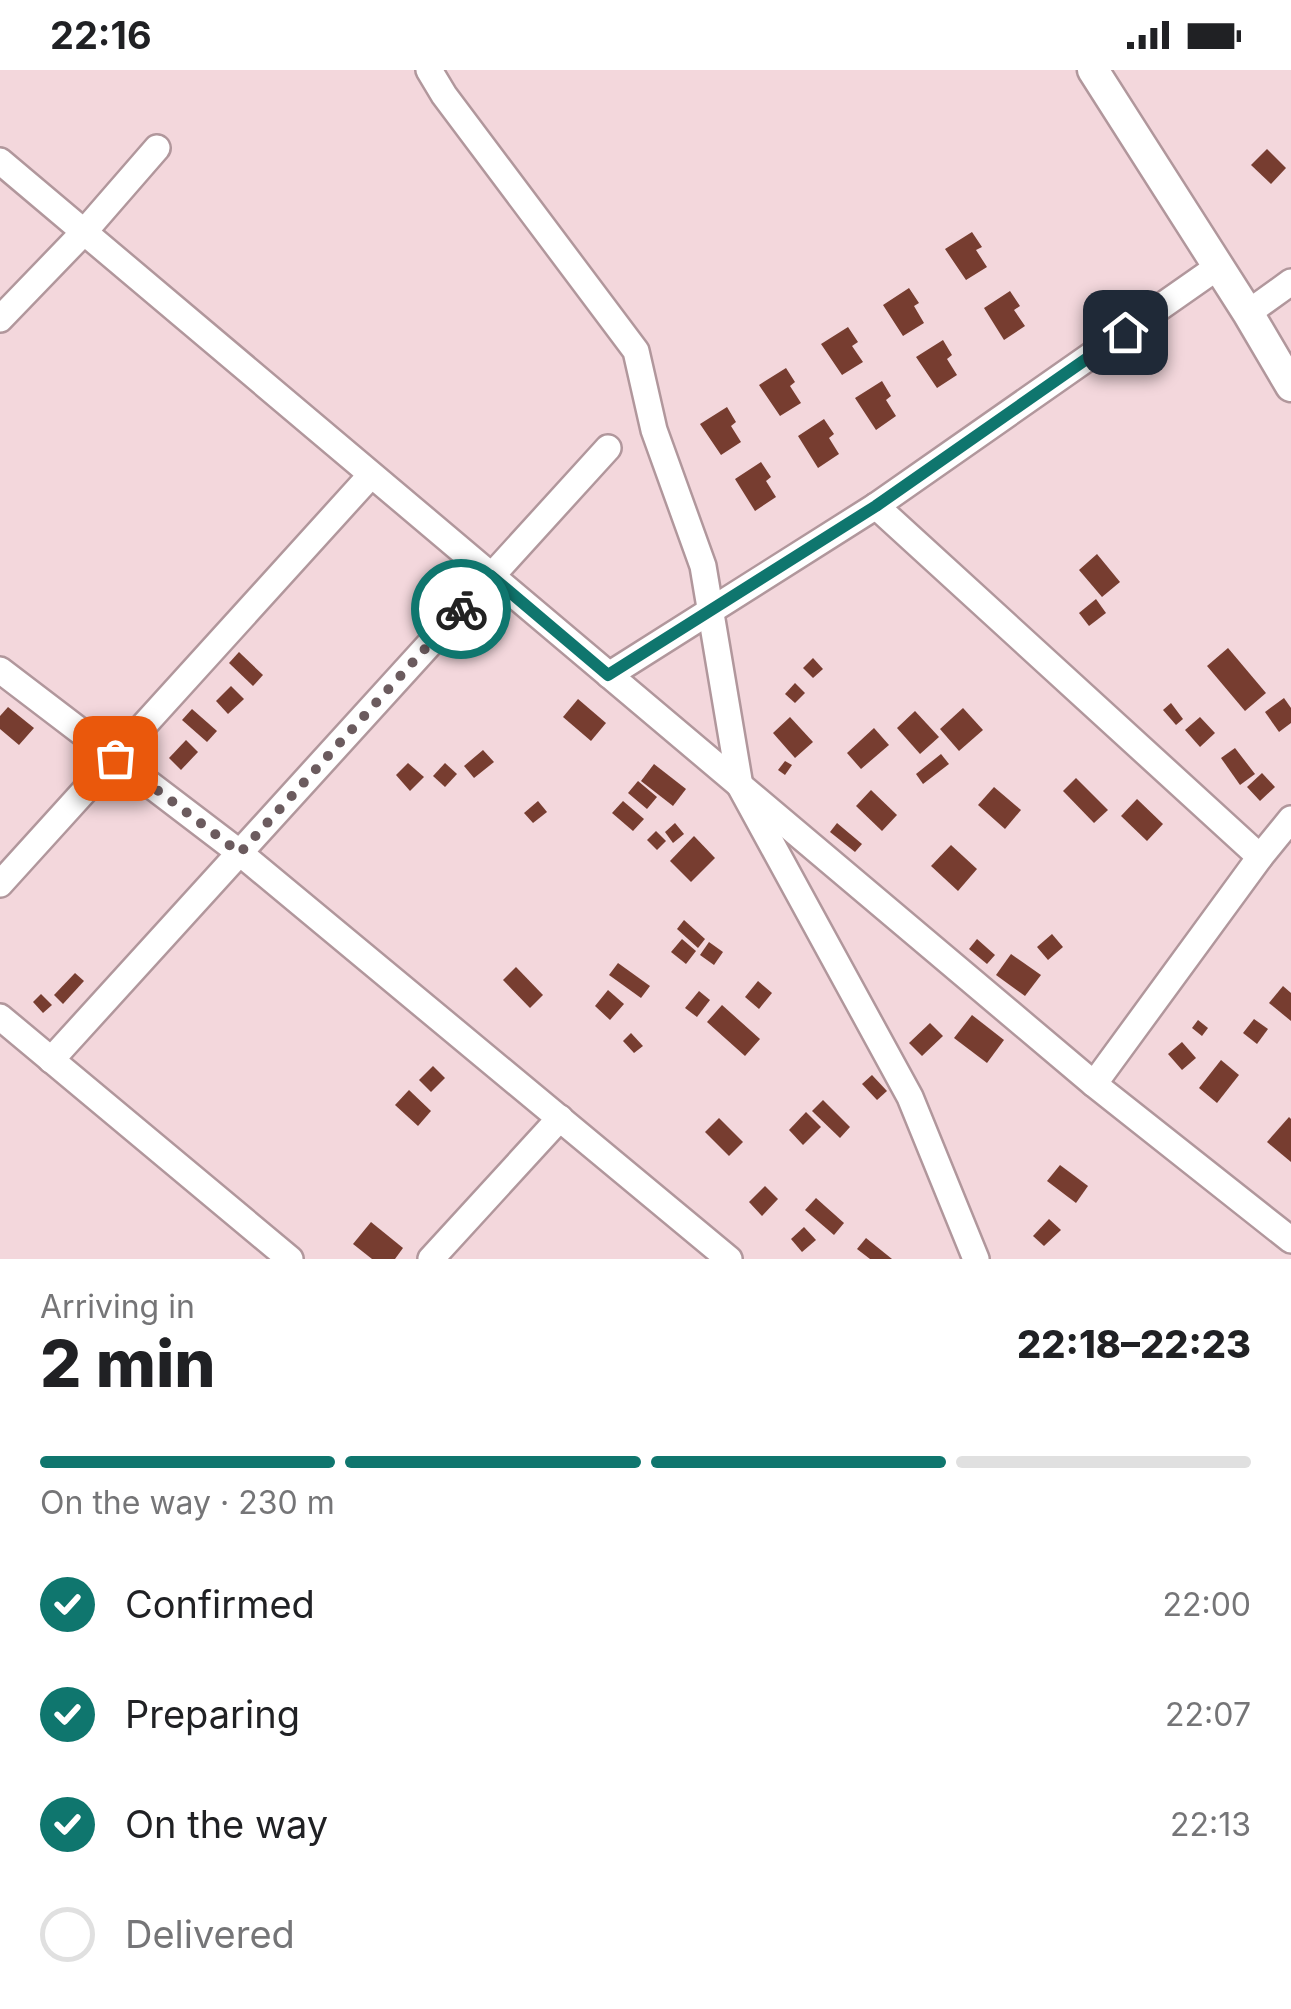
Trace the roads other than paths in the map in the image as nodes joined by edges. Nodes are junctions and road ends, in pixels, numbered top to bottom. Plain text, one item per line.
1 (430, 70) edge
2 (1102, 74) edge
3 (157, 148) dead end
4 (0, 161) edge
5 (84, 232) junction
6 (1218, 266) junction
7 (1291, 282) edge
8 (1248, 313) junction
9 (0, 320) edge
10 (1291, 386) edge
11 (608, 448) dead end
12 (371, 475) junction
13 (876, 506) junction
14 (491, 576) junction
15 (710, 611) junction
16 (0, 670) edge
17 (608, 675) junction
18 (115, 758) junction
19 (740, 786) junction
20 (1291, 819) edge
21 (240, 853) junction
22 (1260, 857) junction
23 (0, 884) edge
24 (0, 1017) edge
25 (51, 1060) junction
26 (1094, 1084) junction
27 (560, 1118) junction
28 (1291, 1240) edge
29 (290, 1259) edge
30 (431, 1259) edge
31 (730, 1259) edge
32 (976, 1259) edge

1 - 15 street
2 - 6 main road
3 - 5 street
4 - 5 street
5 - 9 street
5 - 12 street
6 - 8 main road
6 - 13 street
7 - 8 street
8 - 10 main road
11 - 14 street
12 - 14 street
12 - 18 street
13 - 15 street
13 - 22 street
14 - 17 street
14 - 21 street
15 - 17 street
15 - 19 street
16 - 18 street
17 - 19 street
18 - 21 street
18 - 23 street
19 - 26 street
19 - 32 street
20 - 22 street
21 - 25 street
21 - 27 street
22 - 26 street
24 - 25 street
25 - 29 street
26 - 28 street
27 - 30 street
27 - 31 street

